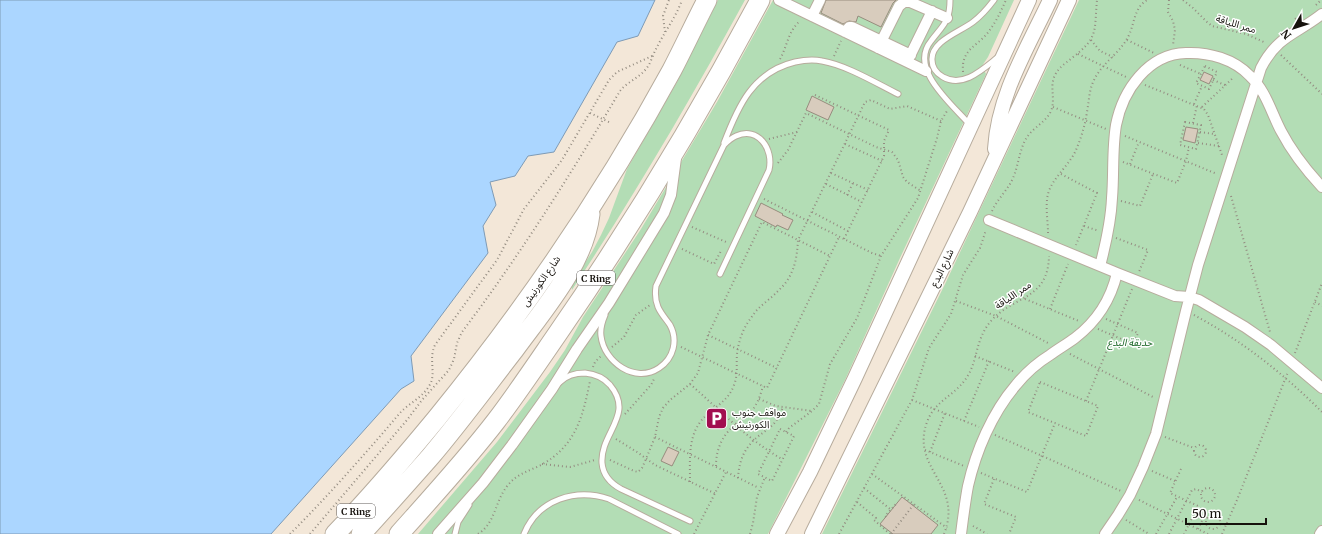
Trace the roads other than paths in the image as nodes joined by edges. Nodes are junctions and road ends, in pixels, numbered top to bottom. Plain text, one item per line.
1 (707, 0) edge
2 (760, 0) edge
3 (779, 0) edge
4 (820, 0) edge
5 (950, 0) edge
6 (994, 0) edge
7 (1029, 0) edge
8 (1050, 0) edge
9 (1069, 0) edge
10 (932, 11) junction
11 (1322, 14) edge
12 (810, 15) junction
13 (947, 18) junction
14 (880, 45) junction
15 (1005, 52) junction
16 (909, 59) junction
17 (926, 71) junction
18 (1256, 83) junction
19 (898, 94) dead end
20 (971, 126) junction
21 (724, 145) junction
22 (677, 149) junction
23 (995, 159) junction
24 (1322, 187) edge
25 (592, 205) junction
26 (989, 220) road end
27 (1100, 266) junction
28 (720, 274) dead end
29 (1116, 278) junction
30 (1190, 296) junction
31 (609, 303) junction
32 (1322, 388) edge
33 (552, 389) junction
34 (483, 483) junction
35 (690, 521) dead end
36 (1322, 531) edge
37 (335, 534) edge
38 (361, 534) edge
39 (399, 534) edge
40 (438, 534) edge
41 (455, 534) edge
42 (524, 534) edge
43 (678, 534) edge
44 (777, 534) edge
45 (812, 534) edge
46 (961, 534) edge
47 (1105, 534) edge
48 (1320, 534) edge

1 - 25 highway, شارع الكورنيش / C Ring
2 - 22 highway, C Ring
3 - 12 street
4 - 12 street
5 - 13 lane
6 - 15 lane
7 - 15 main road
8 - 23 main road
9 - 23 main road, شارع البدع
10 - 13 street
10 - 14 street
10 - 16 street
11 - 18 street
12 - 14 street
13 - 17 lane
14 - 16 street
15 - 20 main road
16 - 17 street
17 - 20 lane
18 - 24 street
18 - 27 street
18 - 30 street
19 - 21 lane
20 - 44 main road
21 - 28 lane
21 - 31 lane
22 - 31 street
22 - 39 highway, C Ring
23 - 45 main road, شارع البدع
25 - 37 highway, شارع الكورنيش / C Ring
25 - 38 highway
26 - 27 street
27 - 29 street
29 - 30 street
29 - 46 street
30 - 32 street
30 - 47 street
31 - 33 street
33 - 34 street
33 - 35 lane
34 - 40 street
34 - 41 lane
36 - 48 street
42 - 43 lane

